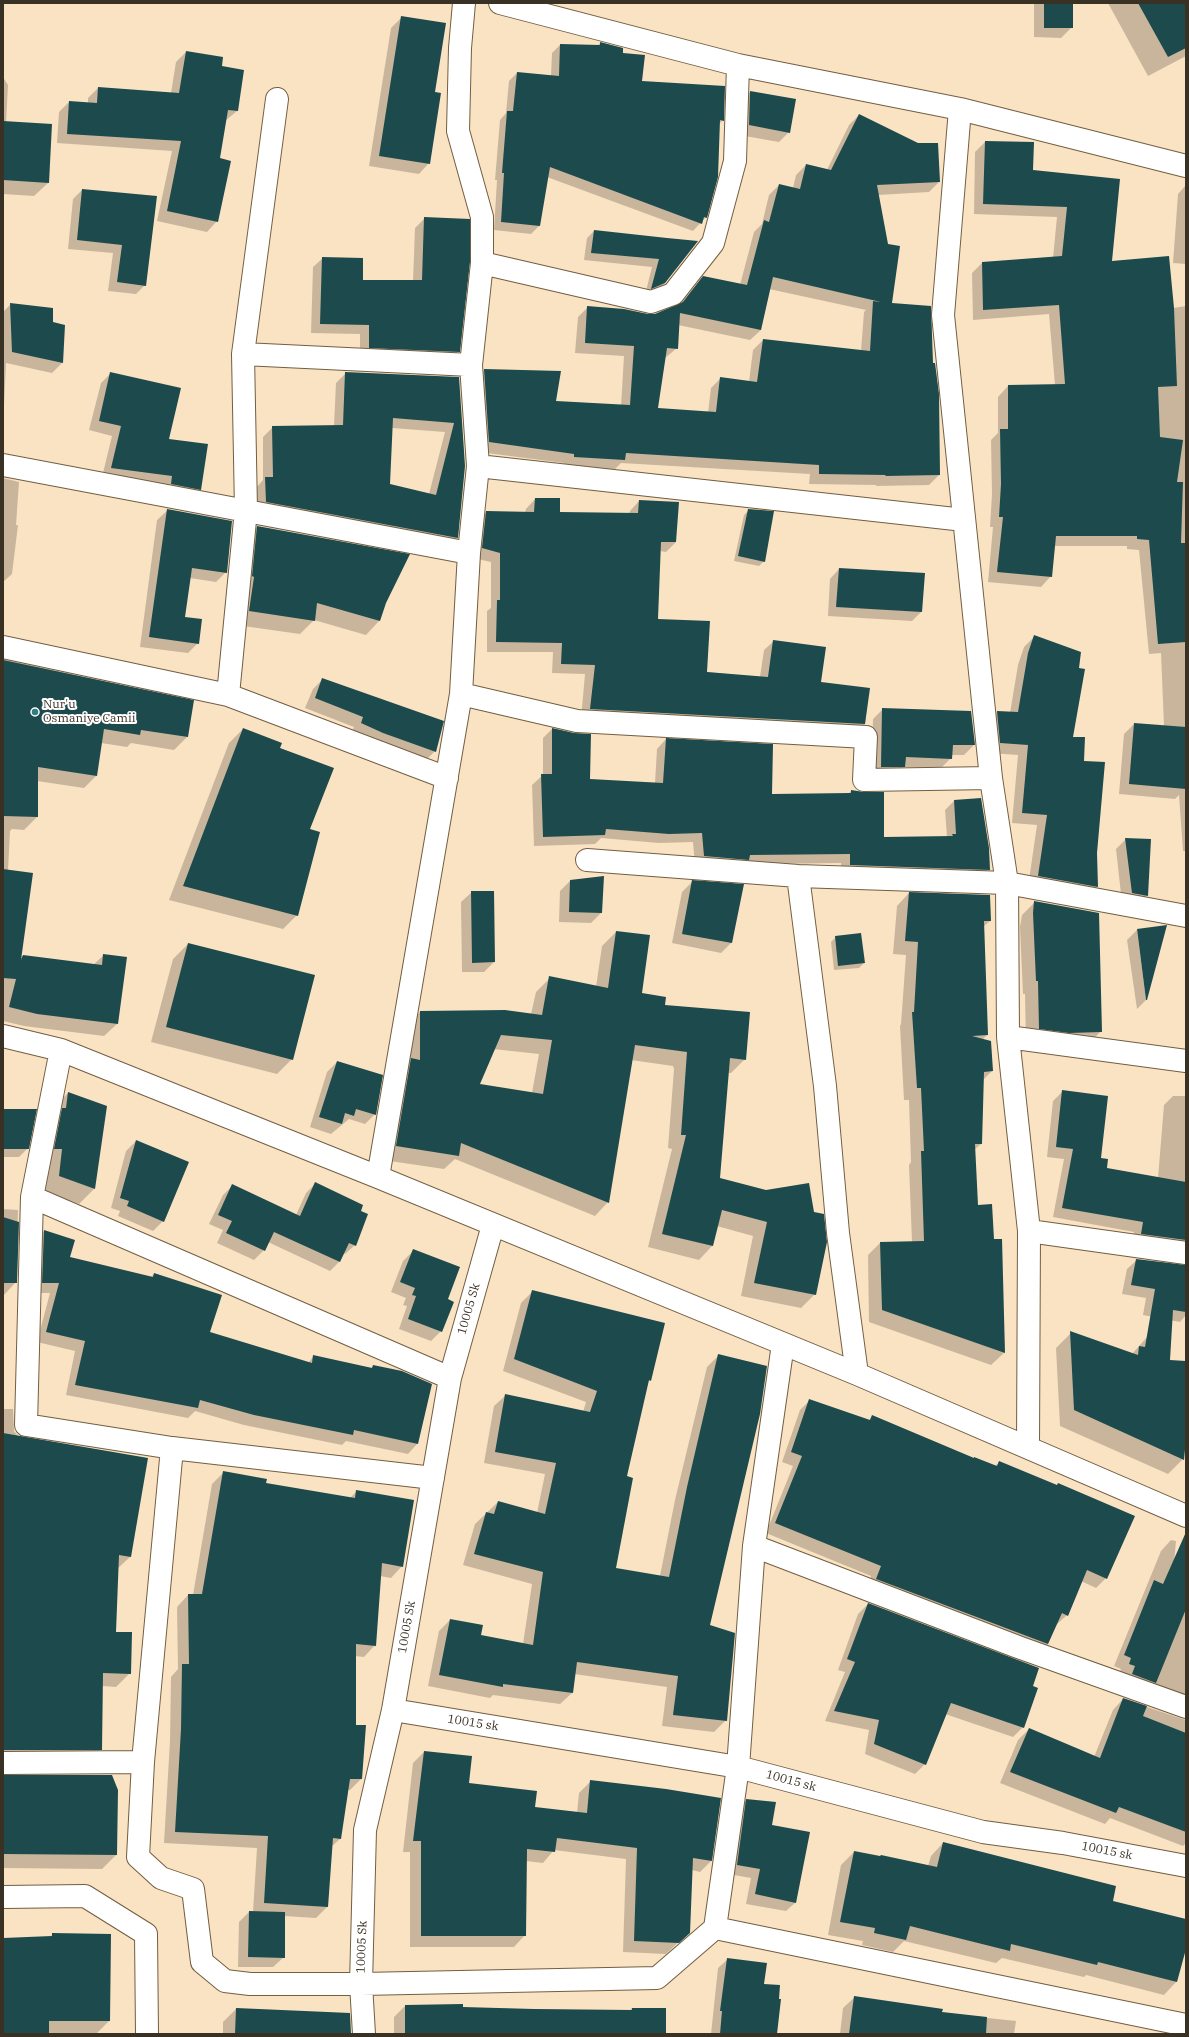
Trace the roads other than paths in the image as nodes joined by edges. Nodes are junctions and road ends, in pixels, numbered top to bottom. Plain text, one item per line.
1 (464, 3) edge
2 (500, 3) edge
3 (738, 65) junction
4 (277, 99) dead end
5 (960, 109) junction
6 (1186, 166) edge
7 (482, 263) junction
8 (243, 354) junction
9 (471, 366) junction
10 (3, 465) edge
11 (478, 466) junction
12 (246, 510) junction
13 (964, 520) junction
14 (469, 553) junction
15 (3, 647) edge
16 (461, 694) junction
17 (228, 695) junction
18 (447, 778) junction
19 (991, 778) junction
20 (587, 860) dead end
21 (798, 876) junction
22 (1007, 883) junction
23 (1186, 916) edge
24 (3, 1036) edge
25 (1008, 1037) junction
26 (61, 1050) junction
27 (1186, 1061) edge
28 (378, 1177) junction
29 (32, 1197) junction
30 (493, 1225) junction
31 (1029, 1231) junction
32 (1186, 1253) edge
33 (783, 1344) junction
34 (857, 1374) junction
35 (450, 1378) junction
36 (1028, 1446) junction
37 (172, 1448) junction
38 (432, 1478) junction
39 (1186, 1516) edge
40 (754, 1546) junction
41 (1186, 1707) edge
42 (393, 1710) junction
43 (143, 1762) junction
44 (3, 1763) edge
45 (738, 1767) junction
46 (1186, 1866) edge
47 (3, 1897) edge
48 (715, 1928) junction
49 (361, 1984) junction
50 (1186, 2025) edge
51 (146, 2034) edge
52 (364, 2034) edge

1 - 7 street
2 - 3 street
3 - 5 street
3 - 7 street
4 - 8 street
5 - 6 street
5 - 13 street
7 - 9 street
8 - 9 street
8 - 12 street
9 - 11 street
10 - 12 street
11 - 13 street
11 - 14 street
12 - 14 street
12 - 17 street
13 - 19 street
14 - 16 street
15 - 17 street
16 - 18 street
16 - 19 street
17 - 18 street
18 - 28 street
19 - 22 street
20 - 21 street
21 - 22 street
21 - 34 street
22 - 23 street
22 - 25 street
24 - 26 street
25 - 27 street
25 - 31 street
26 - 28 street
26 - 29 street
28 - 30 street
29 - 35 street
29 - 37 street
30 - 33 street
30 - 35 street, 10005 Sk
31 - 32 street
31 - 36 street
33 - 34 street
33 - 40 street
34 - 36 street
35 - 38 street, 10005 Sk
36 - 39 street
37 - 38 street
37 - 43 street
38 - 42 street, 10005 Sk
40 - 41 street
40 - 45 street
42 - 45 street, 10015 sk
42 - 49 street, 10005 Sk
43 - 44 street
43 - 49 street
45 - 46 street, 10015 sk
45 - 48 street
47 - 51 street
48 - 49 street
48 - 50 street
49 - 52 street, 10005 Sk

